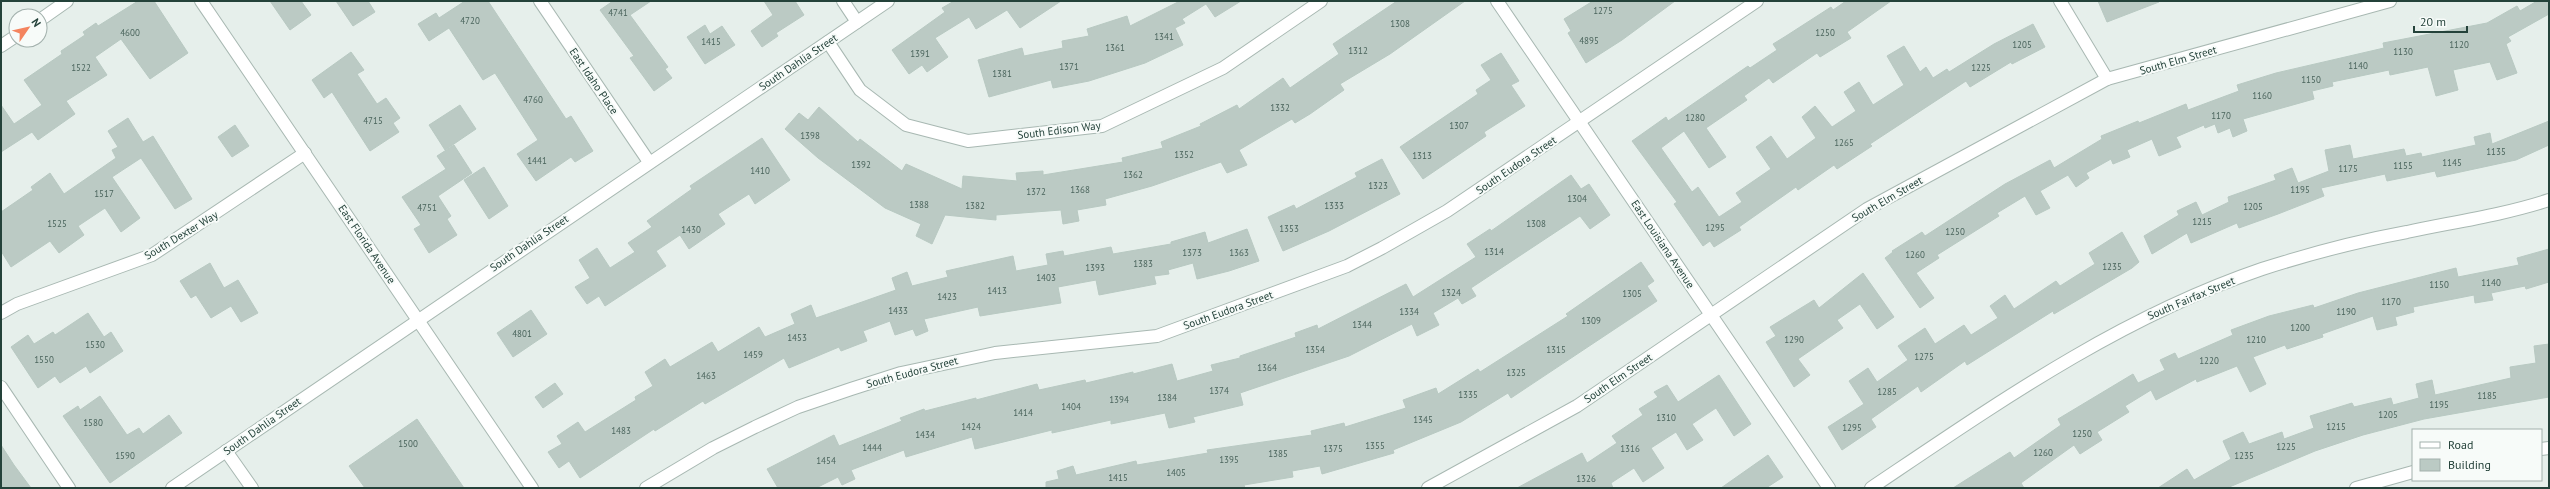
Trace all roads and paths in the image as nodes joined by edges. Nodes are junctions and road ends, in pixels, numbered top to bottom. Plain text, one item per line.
1 (67, 1) edge
2 (201, 1) edge
3 (540, 1) edge
4 (843, 1) edge
5 (888, 1) edge
6 (1321, 1) edge
7 (1497, 1) edge
8 (1757, 1) edge
9 (2060, 1) edge
10 (2390, 1) edge
11 (48, 14) edge
12 (857, 22) junction
13 (828, 42) junction
14 (2107, 80) junction
15 (1580, 121) junction
16 (305, 154) junction
17 (648, 162) junction
18 (2549, 200) edge
19 (1, 313) edge
20 (1711, 314) junction
21 (418, 319) junction
22 (1, 387) edge
23 (226, 450) junction
24 (2412, 472) edge
25 (69, 488) edge
26 (172, 488) edge
27 (252, 488) edge
28 (532, 488) edge
29 (646, 488) edge
30 (1428, 488) edge
31 (1829, 488) edge
32 (1871, 488) edge
33 (2356, 488) edge

1 - 11 street
2 - 16 street, East Florida Avenue
3 - 17 street, East Idaho Place
4 - 12 street
5 - 12 street, South Dahlia Street
6 - 13 street, South Edison Way
7 - 15 street, East Louisiana Avenue
8 - 15 street, South Eudora Street
9 - 14 street
10 - 14 street, South Elm Street
12 - 13 street, South Dahlia Street
13 - 17 street, South Dahlia Street
14 - 20 street, South Elm Street
15 - 20 street, East Louisiana Avenue
15 - 29 street, South Eudora Street
16 - 19 street, South Dexter Way
16 - 21 street, East Florida Avenue
17 - 21 street, South Dahlia Street
18 - 32 street, South Fairfax Street
20 - 30 street, South Elm Street
20 - 31 street, East Louisiana Avenue
21 - 23 street, South Dahlia Street
21 - 28 street, East Florida Avenue
22 - 25 street
23 - 26 street, South Dahlia Street
23 - 27 street
24 - 33 street

